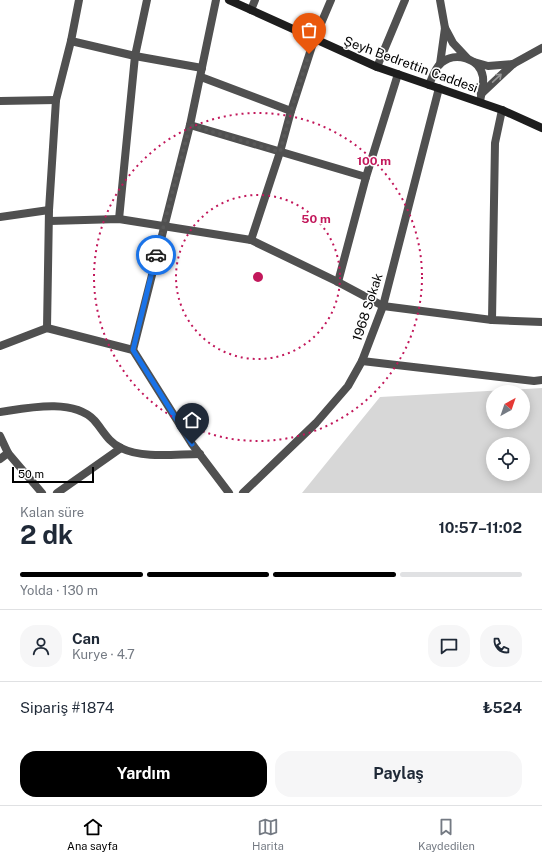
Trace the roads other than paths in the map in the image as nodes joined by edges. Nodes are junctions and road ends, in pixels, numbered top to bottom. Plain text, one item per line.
1 (79, 0) edge
2 (147, 0) edge
3 (216, 0) edge
4 (229, 0) edge
5 (255, 0) edge
6 (331, 0) edge
7 (405, 0) edge
8 (440, 0) edge
9 (251, 10) junction
10 (445, 28) junction
11 (314, 40) junction
12 (71, 41) junction
13 (542, 48) edge
14 (135, 56) junction
15 (470, 60) junction
16 (440, 64) junction
17 (514, 64) junction
18 (202, 68) junction
19 (377, 68) junction
20 (398, 74) junction
21 (201, 77) junction
22 (429, 85) junction
23 (439, 88) junction
24 (480, 98) junction
25 (56, 100) junction
26 (0, 101) edge
27 (502, 110) junction
28 (291, 111) junction
29 (190, 125) junction
30 (542, 128) edge
31 (280, 152) junction
32 (366, 178) junction
33 (49, 210) junction
34 (0, 217) edge
35 (119, 219) junction
36 (50, 222) junction
37 (164, 227) junction
38 (251, 240) junction
39 (338, 282) junction
40 (383, 306) junction
41 (492, 320) junction
42 (542, 322) edge
43 (47, 328) junction
44 (0, 346) edge
45 (133, 350) junction
46 (362, 361) junction
47 (542, 380) edge
48 (0, 412) edge
49 (0, 436) edge
50 (121, 448) junction
51 (8, 453) junction
52 (200, 454) junction
53 (0, 459) edge
54 (42, 493) edge
55 (57, 493) edge
56 (229, 493) edge
57 (243, 493) edge

1 - 12 street
2 - 14 street
3 - 18 street
4 - 9 main road, Şeyh Bedrettin Caddesi
5 - 9 street
6 - 11 street
7 - 19 street
8 - 10 street
9 - 11 main road, Şeyh Bedrettin Caddesi
10 - 15 street
10 - 16 street
11 - 19 main road, Şeyh Bedrettin Caddesi
11 - 28 street
12 - 14 street
12 - 25 street
13 - 17 street
14 - 18 street
14 - 35 street
15 - 16 street
15 - 17 street
15 - 24 street
16 - 22 street
24 -> 17 street
18 - 21 street
19 - 20 main road, Şeyh Bedrettin Caddesi
20 - 22 main road, Şeyh Bedrettin Caddesi
20 - 32 street
21 - 28 street
21 - 29 street
22 - 23 main road, Şeyh Bedrettin Caddesi
23 - 24 main road, Şeyh Bedrettin Caddesi
23 - 40 street, 1968 Sokak
24 - 27 main road, Şeyh Bedrettin Caddesi
25 - 26 street
25 - 33 street
27 - 30 main road, Şeyh Bedrettin Caddesi
27 - 41 street
28 - 31 street
29 - 31 street
29 - 37 street
31 - 32 street
31 - 38 street
32 - 39 street
33 - 34 street
33 - 36 street
35 - 36 street
35 - 37 street
36 - 43 street
37 - 38 street
37 - 45 street
38 - 39 street
39 - 40 street
40 - 41 street
40 - 46 street, 1968 Sokak
41 - 42 street
43 - 44 street
43 - 45 street
45 - 52 street
46 - 47 street
46 - 57 street, 1968 Sokak
48 - 50 street
49 - 51 street
50 - 52 street
50 - 55 street
51 - 53 street
51 - 54 street
52 - 56 street

